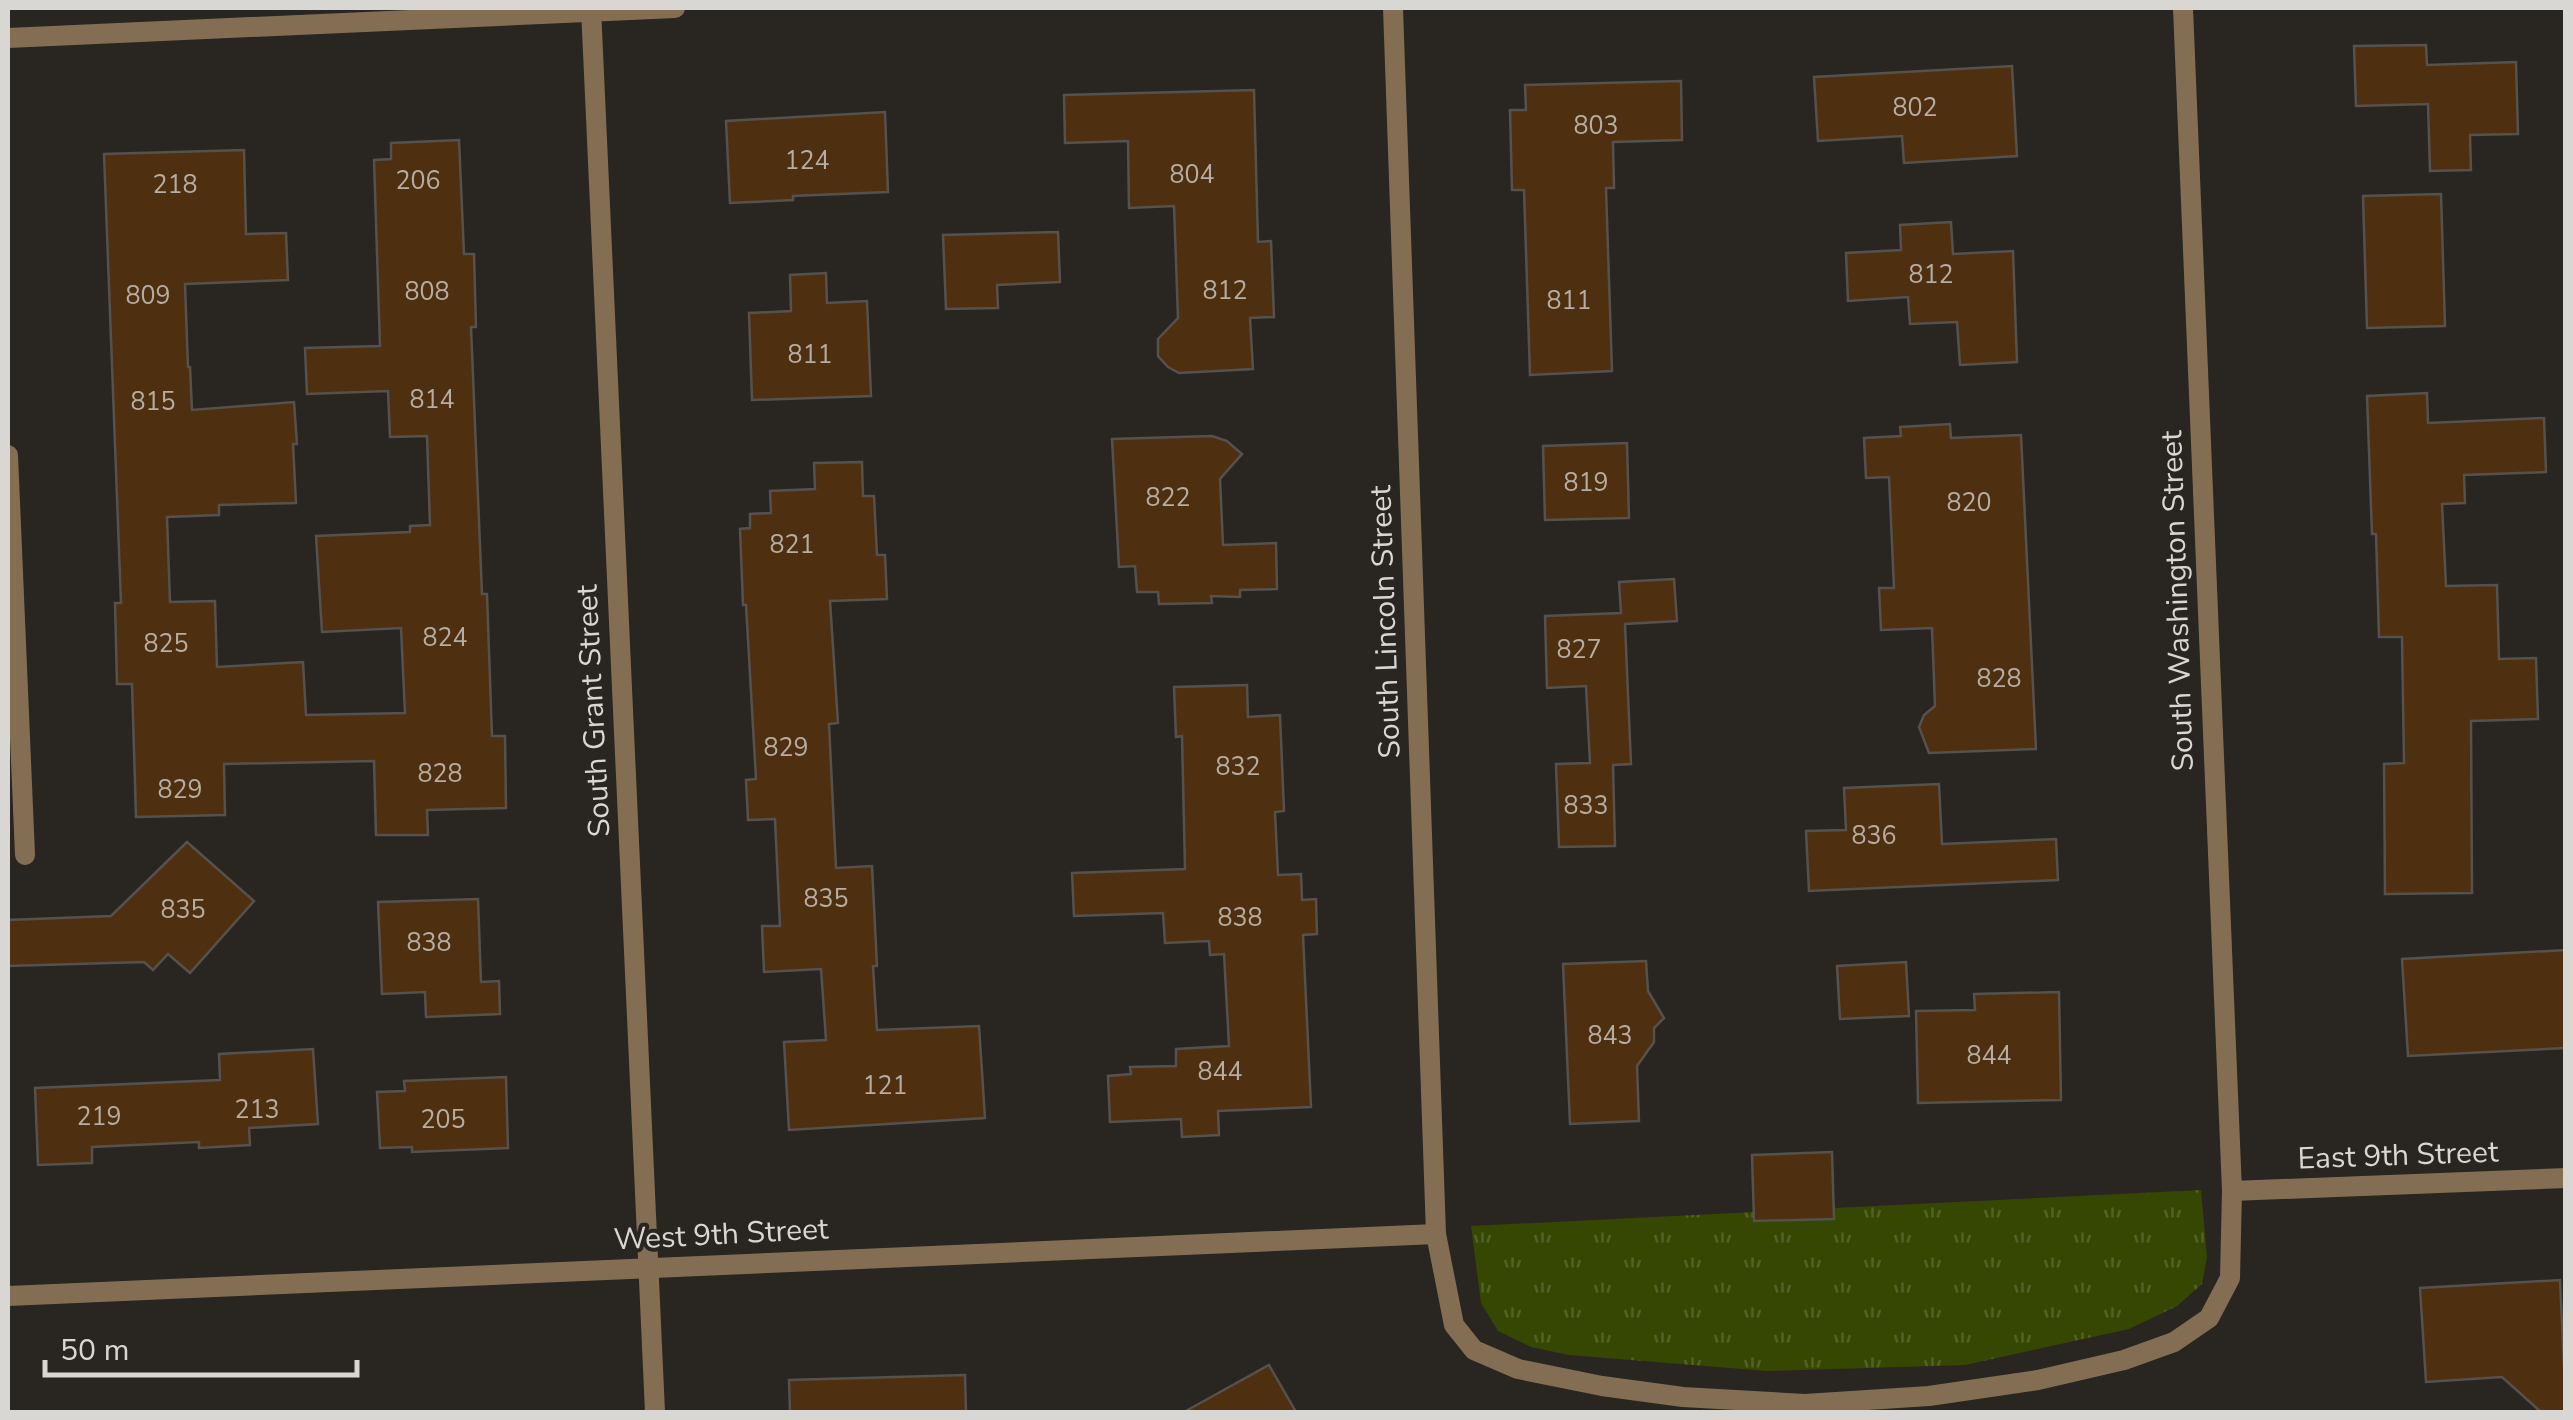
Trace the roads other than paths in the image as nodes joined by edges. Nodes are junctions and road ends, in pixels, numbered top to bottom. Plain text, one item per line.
1 (675, 8) edge
2 (1393, 8) edge
3 (2183, 8) edge
4 (591, 9) edge
5 (8, 38) edge
6 (8, 455) edge
7 (25, 855) dead end
8 (2566, 1178) edge
9 (2232, 1191) junction
10 (1436, 1234) junction
11 (648, 1268) junction
12 (8, 1296) edge
13 (655, 1412) edge

1 - 4 street
2 - 10 street, South Lincoln Street
3 - 9 street, South Washington Street
4 - 5 street
4 - 11 street, South Grant Street
6 - 7 street
8 - 9 street, East 9th Street
9 - 10 street, South Lincoln Street
10 - 11 street, West 9th Street
11 - 12 street, West 9th Street
11 - 13 street, South Grant Street

